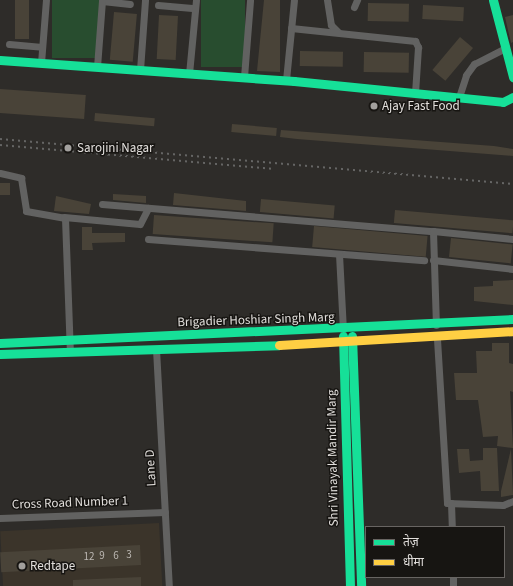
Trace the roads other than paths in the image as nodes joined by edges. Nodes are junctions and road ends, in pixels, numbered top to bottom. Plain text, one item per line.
1 (46, 0) edge
2 (145, 0) edge
3 (196, 0) edge
4 (250, 0) edge
5 (294, 0) edge
6 (327, 0) edge
7 (493, 0) edge
8 (102, 1) edge
9 (130, 4) dead end
10 (158, 5) dead end
11 (195, 8) junction
12 (291, 28) junction
13 (338, 32) junction
14 (9, 44) dead end
15 (42, 47) junction
16 (505, 48) junction
17 (0, 60) edge
18 (41, 63) junction
19 (97, 67) junction
20 (140, 70) junction
21 (189, 74) junction
22 (513, 77) edge
23 (244, 78) junction
24 (286, 80) junction
25 (415, 93) junction
26 (513, 97) edge
27 (459, 98) junction
28 (0, 173) edge
29 (102, 204) dead end
30 (148, 208) junction
31 (64, 217) junction
32 (433, 231) junction
33 (513, 238) edge
34 (148, 239) dead end
35 (339, 254) junction
36 (424, 260) dead end
37 (432, 260) junction
38 (513, 269) edge
39 (513, 319) edge
40 (436, 325) junction
41 (348, 329) junction
42 (513, 331) edge
43 (437, 338) junction
44 (70, 341) junction
45 (0, 343) edge
46 (348, 343) junction
47 (156, 349) junction
48 (70, 352) junction
49 (0, 354) edge
50 (513, 501) edge
51 (451, 503) junction
52 (165, 512) junction
53 (0, 518) edge
54 (452, 526) edge
55 (169, 586) edge
56 (350, 586) edge
57 (361, 586) edge

1 - 15 street
2 - 20 street
3 - 11 street
4 - 23 street
5 - 12 street
6 - 13 street
7 - 16 street
8 - 9 street
8 - 19 street
10 - 11 street
11 - 21 street
12 - 13 street
12 - 24 street
13 - 25 street
14 - 15 street
15 - 18 street
16 - 22 street
16 - 27 street
17 - 18 street
18 - 19 street
19 - 20 street
20 - 21 street
21 - 23 street
23 - 24 street
24 - 25 street
25 - 27 street
26 - 27 street
28 - 31 street
29 - 30 street
30 - 31 street
30 - 32 street
31 - 44 street
32 - 33 street
32 - 37 street
34 - 35 street
35 - 36 street
35 - 41 street
37 - 38 street
37 - 40 street
39 - 40 street, Brigadier Hoshiar Singh Marg
40 - 41 street, Brigadier Hoshiar Singh Marg
41 - 44 street, Brigadier Hoshiar Singh Marg
41 - 46 street, Shri Vinayak Mandir Marg
42 - 43 street
43 - 46 street
43 - 51 street
44 - 45 street, Brigadier Hoshiar Singh Marg
44 - 48 street
46 - 47 street
46 - 56 street, Shri Vinayak Mandir Marg
46 - 57 street
47 - 48 street
47 - 52 street, Lane D
48 - 49 street
50 - 51 street
51 - 54 street
52 - 53 street, Cross Road Number 1
52 - 55 street, Lane D

